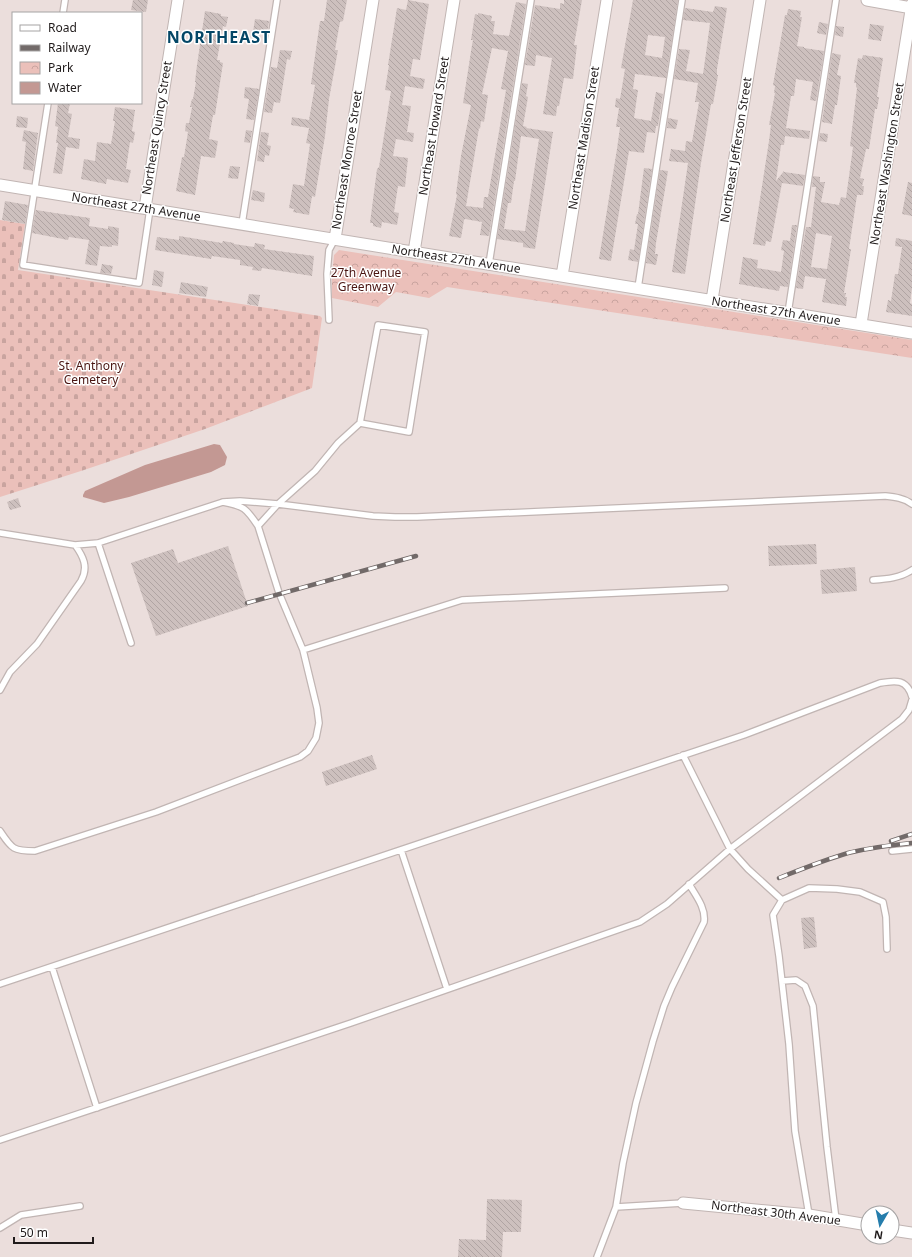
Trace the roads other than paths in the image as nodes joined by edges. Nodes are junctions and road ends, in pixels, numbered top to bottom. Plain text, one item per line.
1 (65, 0) edge
2 (178, 0) edge
3 (277, 0) edge
4 (373, 0) edge
5 (454, 0) edge
6 (531, 0) edge
7 (607, 0) edge
8 (682, 0) edge
9 (760, 0) edge
10 (836, 0) edge
11 (867, 0) edge
12 (912, 4) edge
13 (912, 8) edge
14 (63, 12) edge
15 (48, 104) edge
16 (0, 185) edge
17 (34, 191) junction
18 (147, 209) junction
19 (242, 224) junction
20 (335, 239) junction
21 (414, 252) junction
22 (489, 264) junction
23 (562, 276) junction
24 (638, 288) junction
25 (712, 300) junction
26 (788, 313) junction
27 (329, 320) dead end
28 (861, 324) junction
29 (912, 333) edge
30 (360, 423) junction
31 (898, 498) junction
32 (912, 498) edge
33 (223, 502) junction
34 (278, 504) junction
35 (912, 504) edge
36 (258, 526) junction
37 (0, 533) edge
38 (98, 543) junction
39 (74, 545) junction
40 (912, 570) edge
41 (873, 580) dead end
42 (725, 588) dead end
43 (131, 643) dead end
44 (303, 650) junction
45 (2, 684) edge
46 (0, 690) edge
47 (912, 699) edge
48 (683, 755) junction
49 (0, 831) edge
50 (730, 849) junction
51 (912, 849) edge
52 (401, 850) junction
53 (892, 851) dead end
54 (689, 884) junction
55 (782, 900) junction
56 (887, 949) dead end
57 (52, 967) junction
58 (782, 981) junction
59 (0, 984) edge
60 (446, 989) junction
61 (97, 1108) junction
62 (0, 1140) edge
63 (684, 1204) joint
64 (80, 1206) dead end
65 (616, 1207) junction
66 (809, 1214) junction
67 (836, 1220) junction
68 (860, 1224) edge
69 (0, 1228) edge
70 (900, 1231) edge
71 (912, 1233) edge
72 (598, 1257) edge

1 - 14 lane
2 - 18 street, Northeast Quincy Street
3 - 19 lane
4 - 20 street, Northeast Monroe Street
5 - 21 street, Northeast Howard Street
6 - 22 lane
7 - 23 street, Northeast Madison Street
8 - 24 lane
9 - 25 street, Northeast Jefferson Street
10 - 26 lane
11 - 13 street
12 - 13 street, Northeast Washington Street
13 - 28 street, Northeast Washington Street
15 - 17 lane
16 - 17 street, Northeast 27th Avenue
17 - 18 street, Northeast 27th Avenue
17 - 18 lane
18 - 19 street, Northeast 27th Avenue
19 - 20 street, Northeast 27th Avenue
20 - 21 street, Northeast 27th Avenue
20 - 27 lane, Northeast Monroe Street
21 - 22 street, Northeast 27th Avenue
22 - 23 street, Northeast 27th Avenue
23 - 24 street, Northeast 27th Avenue
24 - 25 street, Northeast 27th Avenue
25 - 26 street, Northeast 27th Avenue
26 - 28 street, Northeast 27th Avenue
28 - 29 street, Northeast 27th Avenue
30 - 30 lane
30 - 34 lane
31 - 32 lane
31 - 34 lane
31 - 35 lane
33 - 34 lane
33 - 36 lane
33 - 38 lane
34 - 36 lane
36 - 44 lane
37 - 39 lane
38 - 39 lane
38 - 43 lane
39 - 45 lane
40 - 41 lane
42 - 44 lane
44 - 49 lane
45 - 46 lane
47 - 48 lane
47 - 50 lane
48 - 50 lane
48 - 52 lane
50 - 54 lane
50 - 55 lane
51 - 53 lane
52 - 57 lane
52 - 60 lane
54 - 60 lane
54 - 65 lane
55 - 56 lane
55 - 58 lane
57 - 59 lane
57 - 61 lane
58 - 66 lane
58 - 67 lane
60 - 61 lane
61 - 62 lane
63 - 65 lane
63 - 66 street, Northeast 30th Avenue
64 - 69 lane
65 - 72 lane
66 - 67 street, Northeast 30th Avenue
67 - 68 street, Northeast 30th Avenue
70 - 71 street

